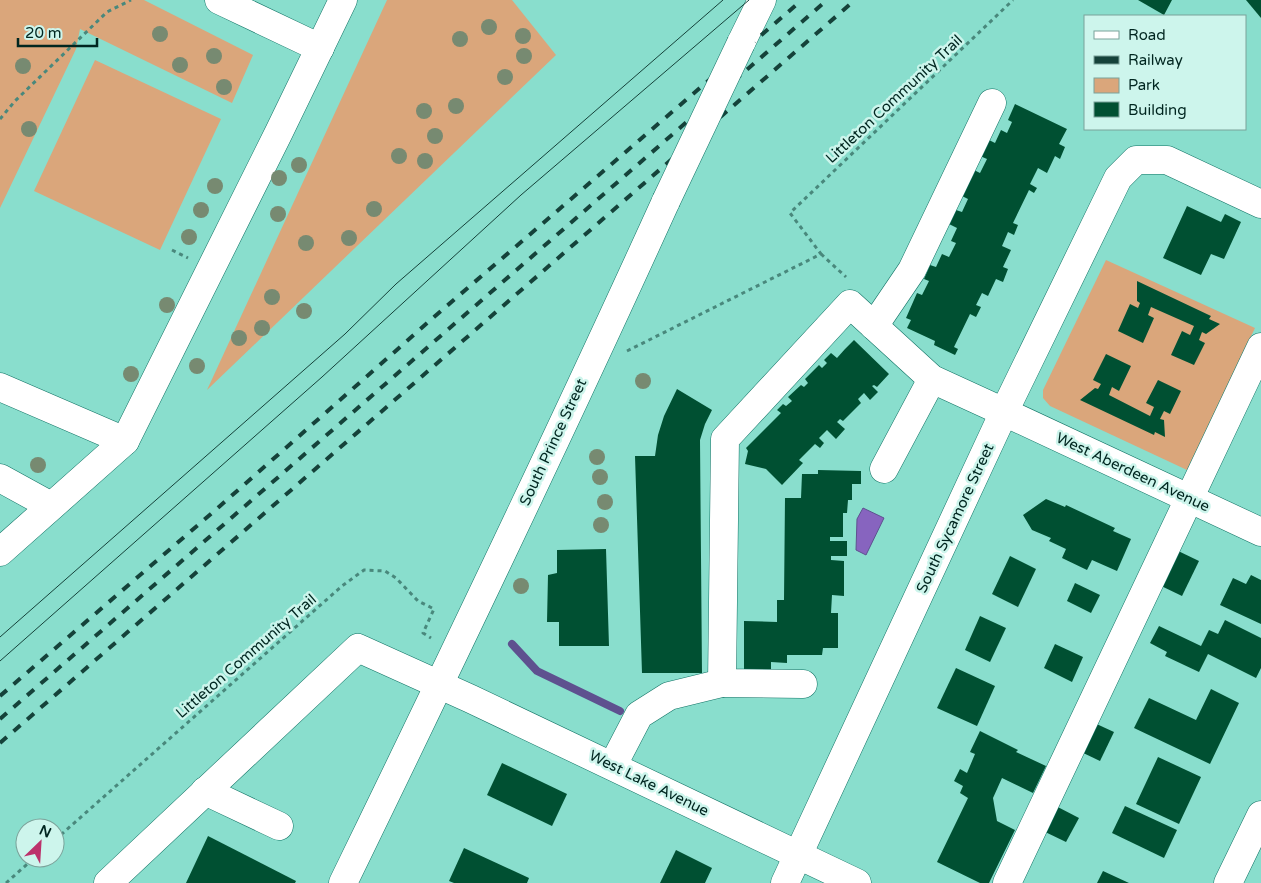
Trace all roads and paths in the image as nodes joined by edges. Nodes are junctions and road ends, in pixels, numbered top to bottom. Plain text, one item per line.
1 (131, 0) edge
2 (218, 0) edge
3 (343, 0) edge
4 (762, 0) edge
5 (1013, 0) edge
6 (320, 48) junction
7 (992, 103) dead end
8 (0, 118) edge
9 (1261, 204) edge
10 (874, 326) junction
11 (645, 342) dead end
12 (1261, 348) edge
13 (932, 379) junction
14 (0, 387) edge
15 (1004, 412) junction
16 (125, 441) junction
17 (884, 469) dead end
18 (0, 478) edge
19 (1189, 499) junction
20 (51, 506) junction
21 (1261, 532) edge
22 (0, 552) edge
23 (430, 638) dead end
24 (722, 683) junction
25 (440, 684) junction
26 (803, 684) dead end
27 (613, 766) junction
28 (205, 791) junction
29 (1261, 815) edge
30 (279, 826) dead end
31 (65, 831) edge
32 (798, 855) junction
33 (23, 868) edge
34 (6, 883) edge
35 (108, 883) edge
36 (343, 883) edge
37 (785, 883) edge
38 (857, 883) edge
39 (1007, 883) edge
40 (1228, 883) edge

1 - 8 path
2 - 6 street
3 - 6 street
4 - 25 street, South Prince Street, bridge
5 - 11 path, Littleton Community Trail
6 - 16 street
7 - 10 street
9 - 15 street, South Sycamore Street
10 - 13 street, West Aberdeen Avenue
10 - 24 street, West Aberdeen Avenue
12 - 19 street
13 - 15 street, West Aberdeen Avenue
13 - 17 street
14 - 16 street
15 - 19 street, West Aberdeen Avenue
15 - 32 street, South Sycamore Street
16 - 20 street
18 - 20 street
19 - 21 street, West Aberdeen Avenue
19 - 39 street
20 - 22 street
23 - 31 path, Littleton Community Trail
24 - 26 street
24 - 27 street
25 - 27 street, West Lake Avenue
25 - 28 street, West Lake Avenue
25 - 36 street, South Prince Street
27 - 32 street, West Lake Avenue
28 - 30 street
28 - 35 street
29 - 40 street
32 - 37 street, South Sycamore Street
32 - 38 street, West Lake Avenue
33 - 34 path

